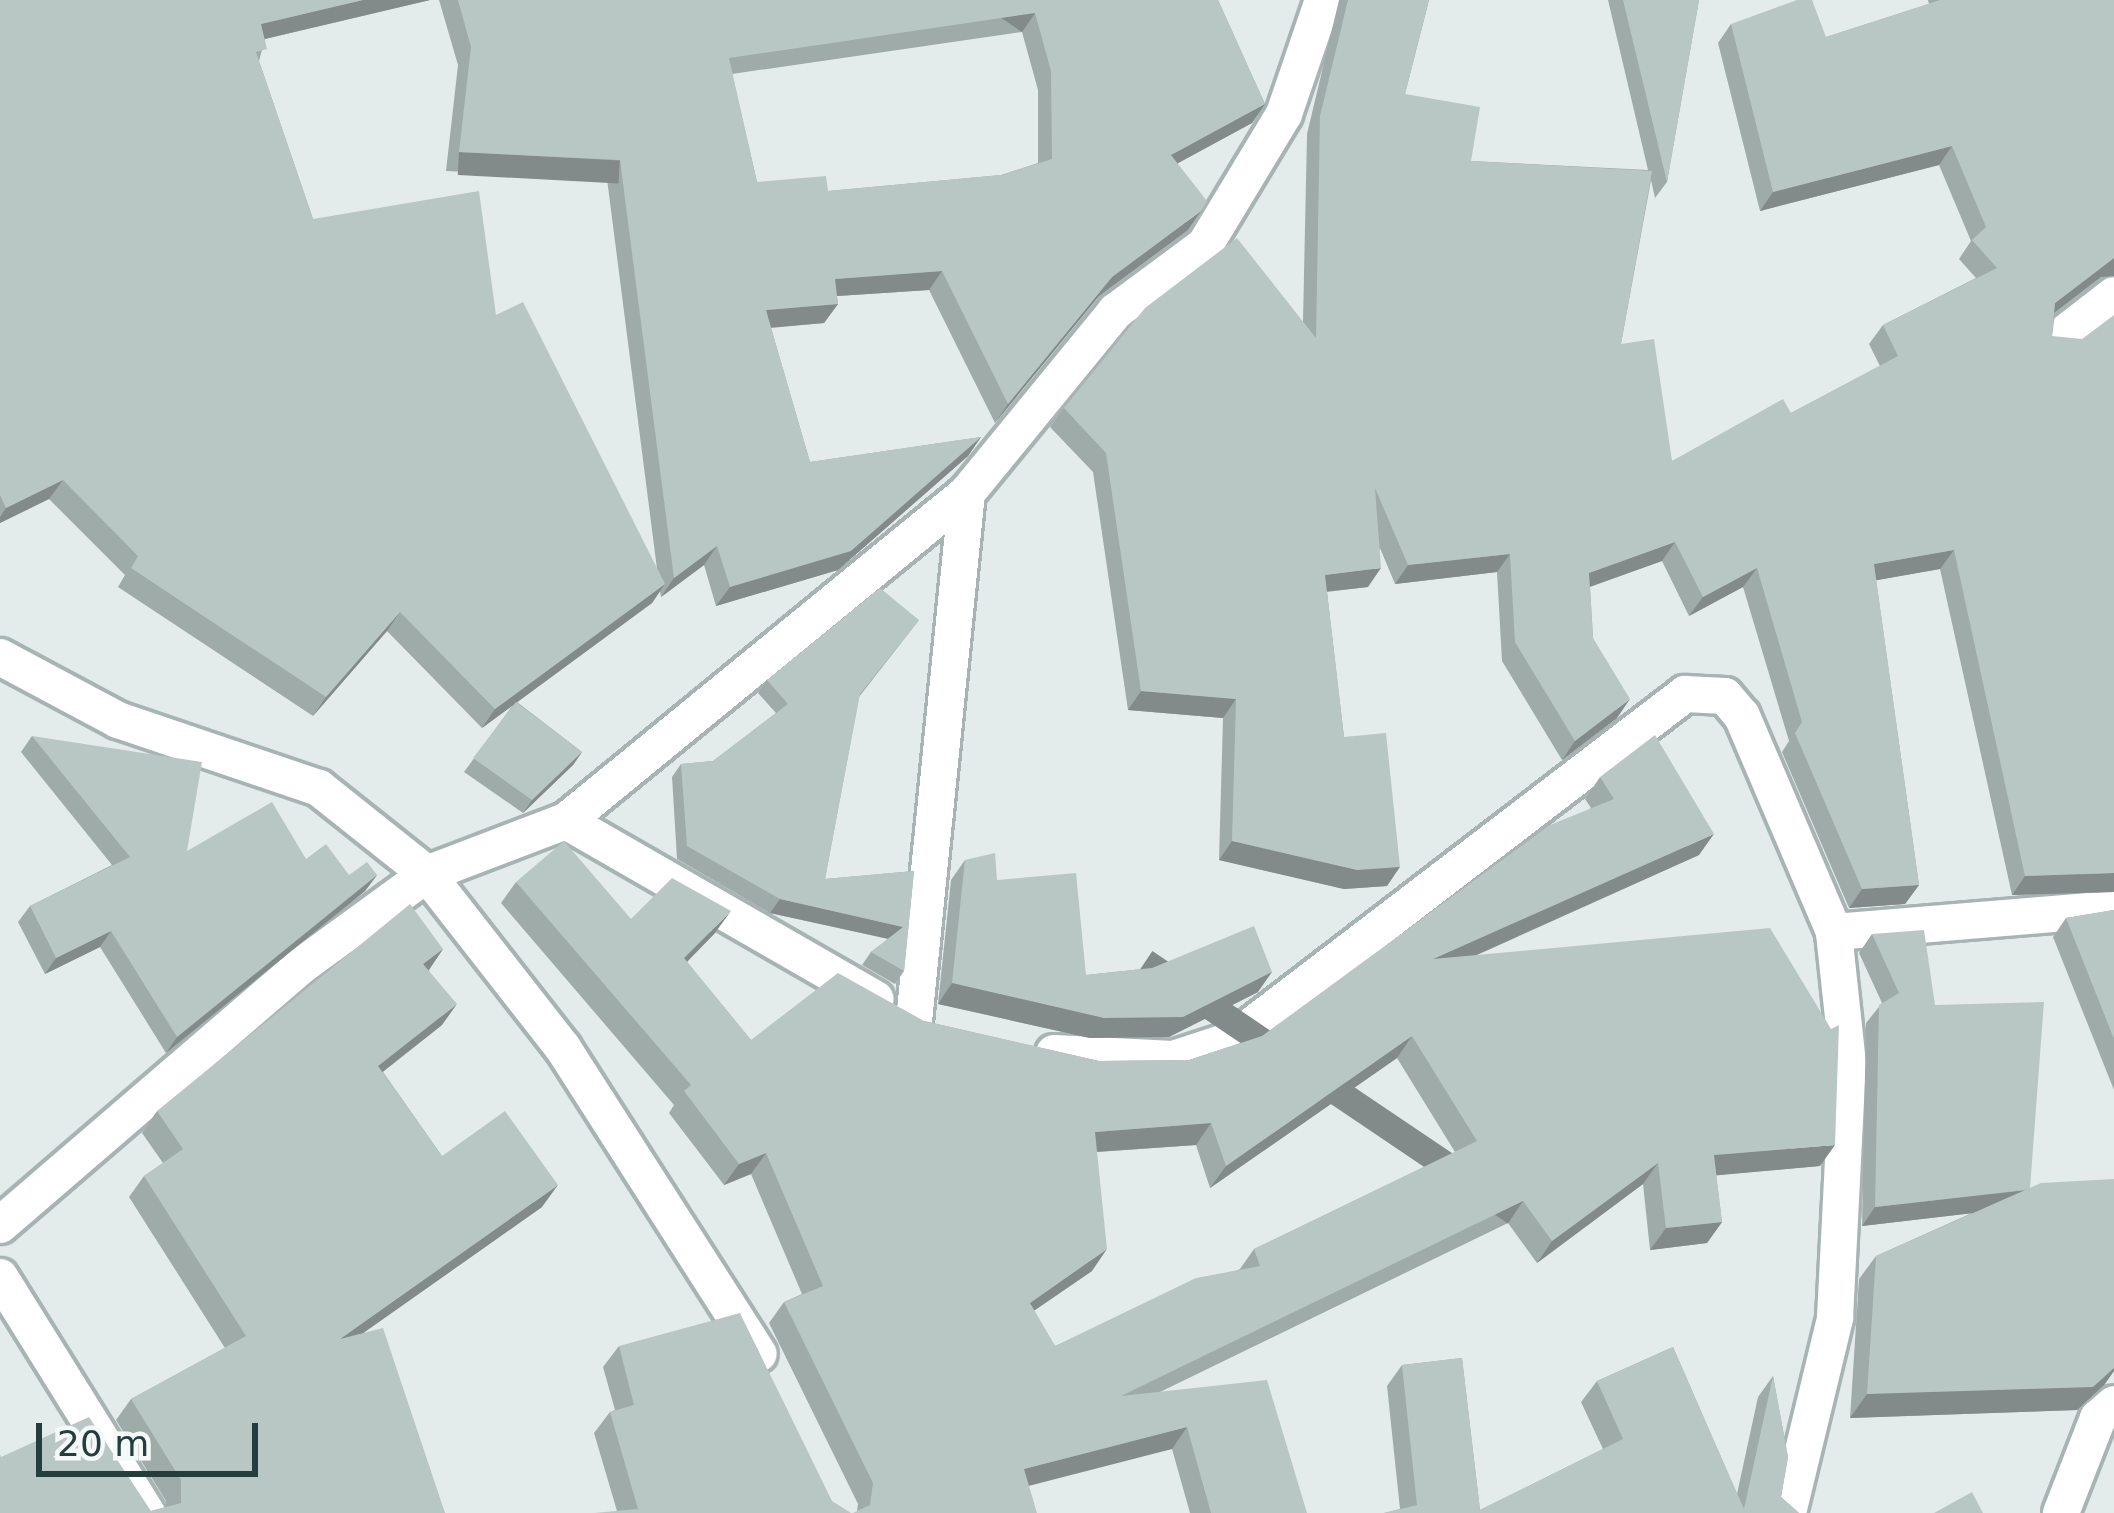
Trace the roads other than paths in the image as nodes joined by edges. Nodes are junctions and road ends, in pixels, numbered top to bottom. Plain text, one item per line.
1 (1323, 0) edge
2 (2114, 295) edge
3 (2056, 340) edge
4 (967, 493) junction
5 (0, 657) edge
6 (566, 821) junction
7 (428, 874) junction
8 (2114, 909) edge
9 (1834, 932) junction
10 (914, 1021) junction
11 (958, 1031) edge
12 (1023, 1046) edge
13 (0, 1225) edge
14 (0, 1277) edge
15 (777, 1390) edge
16 (2114, 1404) edge
17 (147, 1513) edge
18 (1788, 1513) edge
19 (2061, 1513) edge

1 - 4 street
2 - 3 street
4 - 6 street
4 - 10 street
5 - 7 street
6 - 7 street
6 - 10 street
7 - 13 street
7 - 15 street
8 - 9 street
9 - 12 street
9 - 18 street
10 - 11 street
14 - 17 street
16 - 19 street

